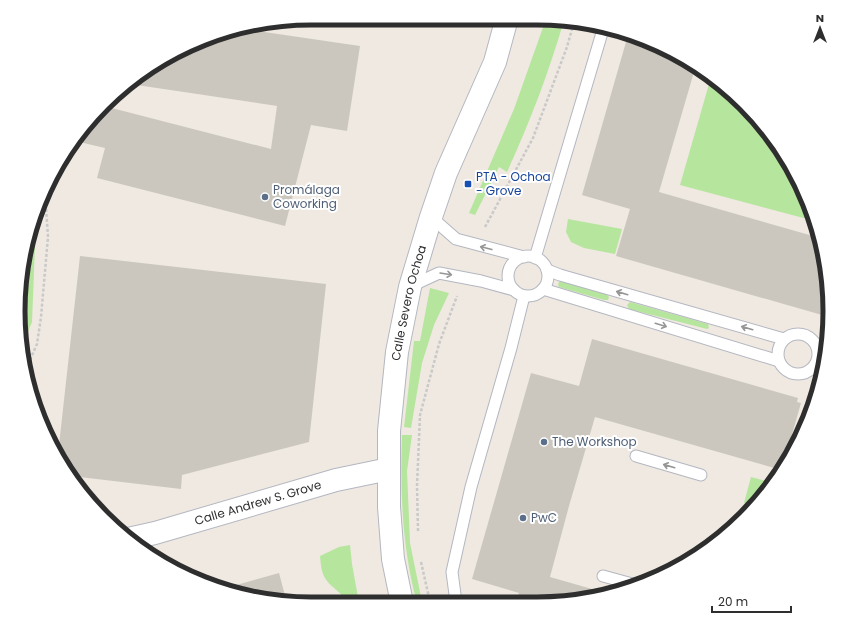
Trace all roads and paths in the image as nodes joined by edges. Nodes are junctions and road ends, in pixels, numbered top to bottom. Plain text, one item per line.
1 (505, 25) edge
2 (573, 27) edge
3 (602, 32) edge
4 (46, 205) edge
5 (431, 217) junction
6 (475, 245) junction
7 (530, 258) junction
8 (547, 270) junction
9 (464, 277) junction
10 (410, 287) junction
11 (543, 289) junction
12 (514, 290) junction
13 (524, 296) junction
14 (784, 339) junction
15 (29, 361) edge
16 (779, 361) junction
17 (636, 456) dead end
18 (389, 470) junction
19 (701, 475) dead end
20 (418, 533) dead end
21 (136, 537) edge
22 (420, 556) dead end
23 (603, 576) dead end
24 (627, 583) edge
25 (401, 597) edge
26 (429, 597) edge
27 (455, 597) edge

1 - 5 street, Calle Severo Ochoa
2 - 6 path
3 - 7 lane
4 - 15 path
5 - 6 lane
5 - 10 street, Calle Severo Ochoa
7 -> 6 lane
7 - 8 lane
7 - 12 lane
8 - 11 lane
14 -> 8 lane
10 -> 9 lane
9 - 12 lane
9 - 20 path
10 - 18 street, Calle Severo Ochoa
11 - 13 lane
11 -> 16 lane
12 - 13 lane
13 - 27 lane
14 - 16 lane
14 - 16 lane
19 -> 17 lane
18 - 21 street, Calle Andrew S. Grove
18 - 25 street, Calle Severo Ochoa
22 - 26 path
23 - 24 lane

